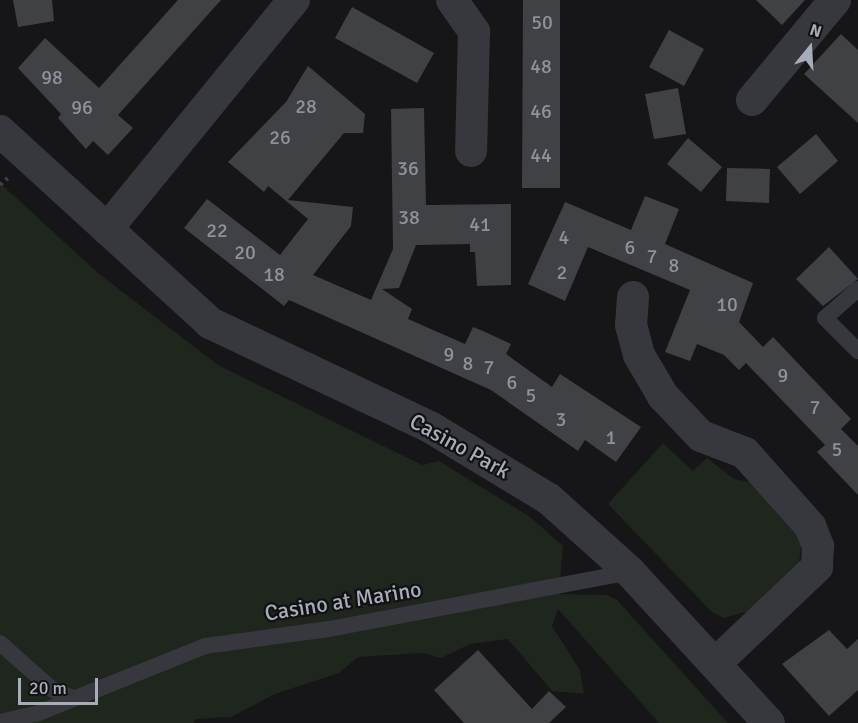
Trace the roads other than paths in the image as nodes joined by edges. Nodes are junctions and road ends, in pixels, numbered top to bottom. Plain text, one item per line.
1 (294, 0) edge
2 (452, 0) edge
3 (835, 0) edge
4 (752, 100) dead end
5 (0, 131) edge
6 (471, 151) dead end
7 (107, 228) junction
8 (858, 289) edge
9 (633, 297) dead end
10 (858, 351) edge
11 (630, 572) junction
12 (0, 643) edge
13 (717, 662) junction
14 (70, 697) junction
15 (0, 723) edge
16 (769, 723) edge

1 - 7 street
2 - 6 street
3 - 4 street
5 - 7 street, Casino Park
7 - 11 street, Casino Park
8 - 10 lane
9 - 13 street
11 - 13 street, Casino Park
11 - 14 lane, Casino at Marino
12 - 14 lane
13 - 16 street, Casino Park
14 - 15 lane, Casino at Marino

